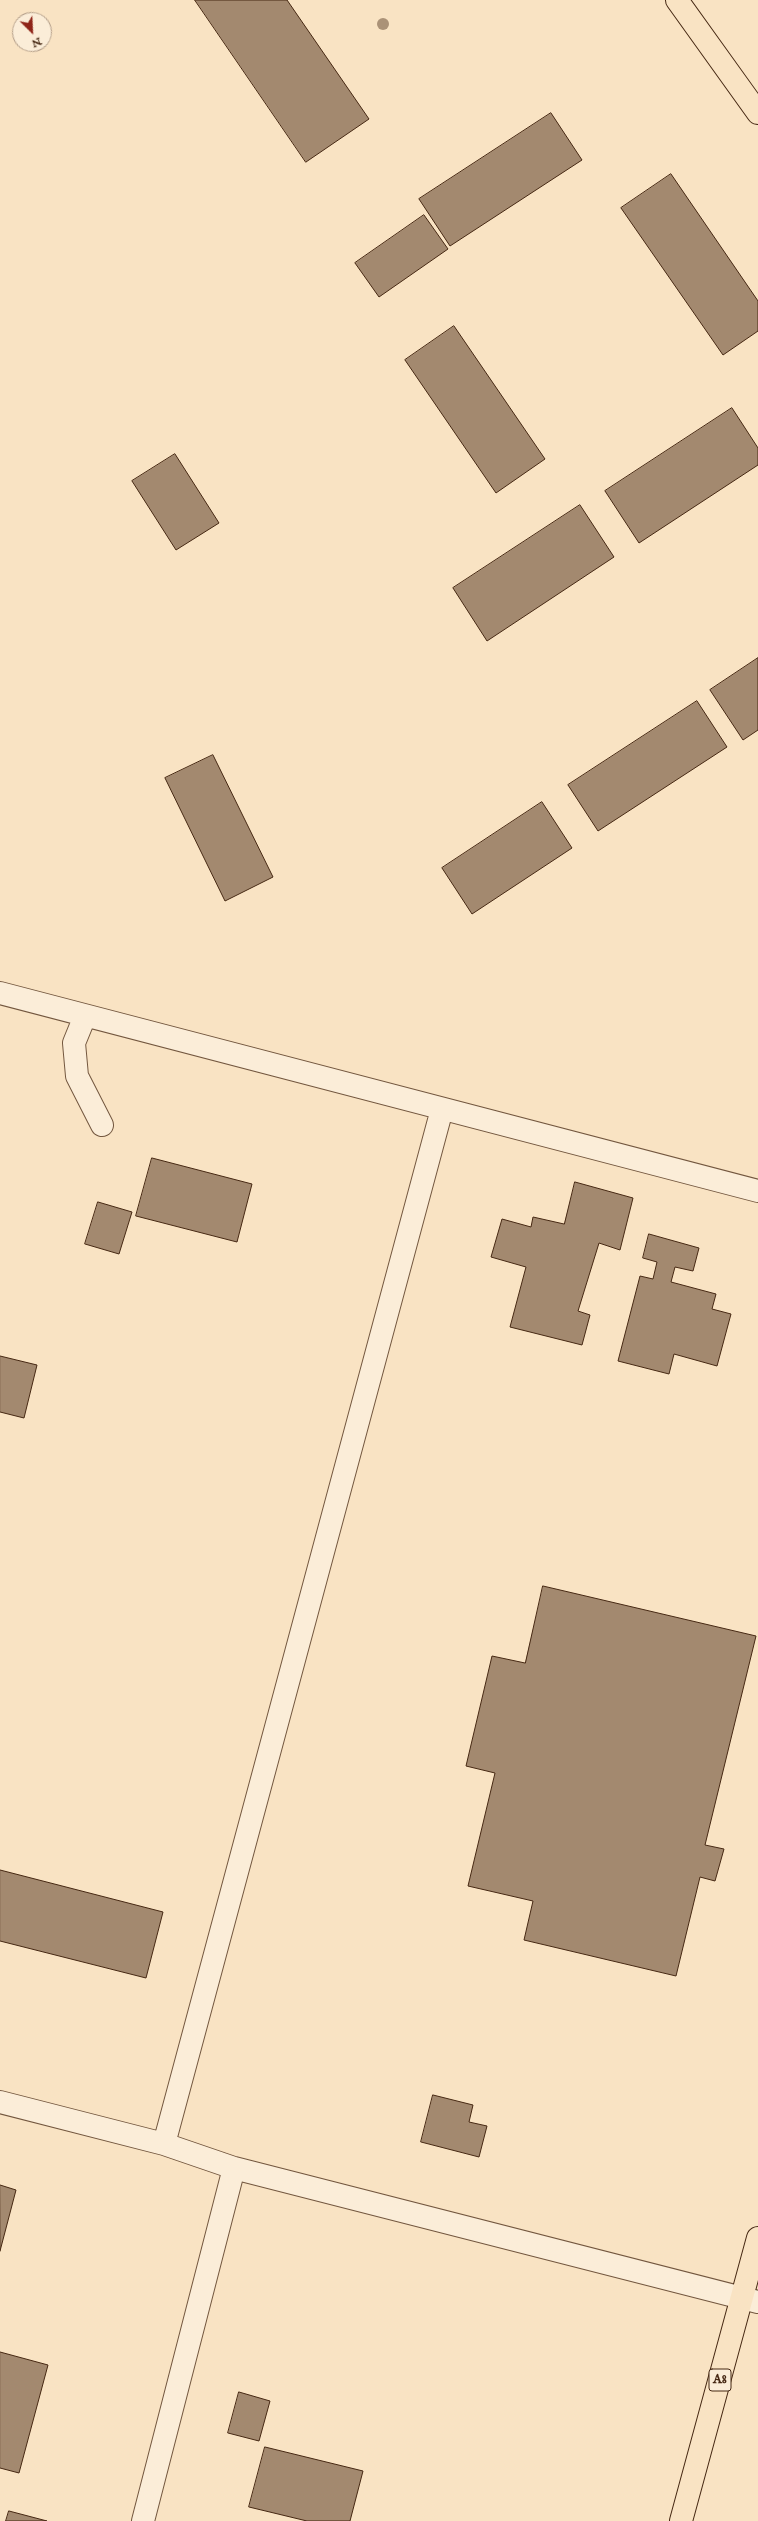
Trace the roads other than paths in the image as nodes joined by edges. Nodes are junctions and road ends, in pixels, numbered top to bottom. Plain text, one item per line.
1 (678, 0) edge
2 (758, 113) edge
3 (0, 993) edge
4 (85, 1016) junction
5 (442, 1109) junction
6 (102, 1125) dead end
7 (758, 1191) edge
8 (0, 2102) edge
9 (164, 2144) junction
10 (234, 2168) junction
11 (758, 2238) edge
12 (750, 2300) edge
13 (143, 2521) edge
14 (681, 2521) edge

1 - 2 main road
3 - 4 street
4 - 5 street
4 - 6 street
5 - 7 street
5 - 9 street
8 - 9 street
9 - 10 street
10 - 12 street
10 - 13 street
11 - 12 main road, A8
12 - 14 main road, A8

